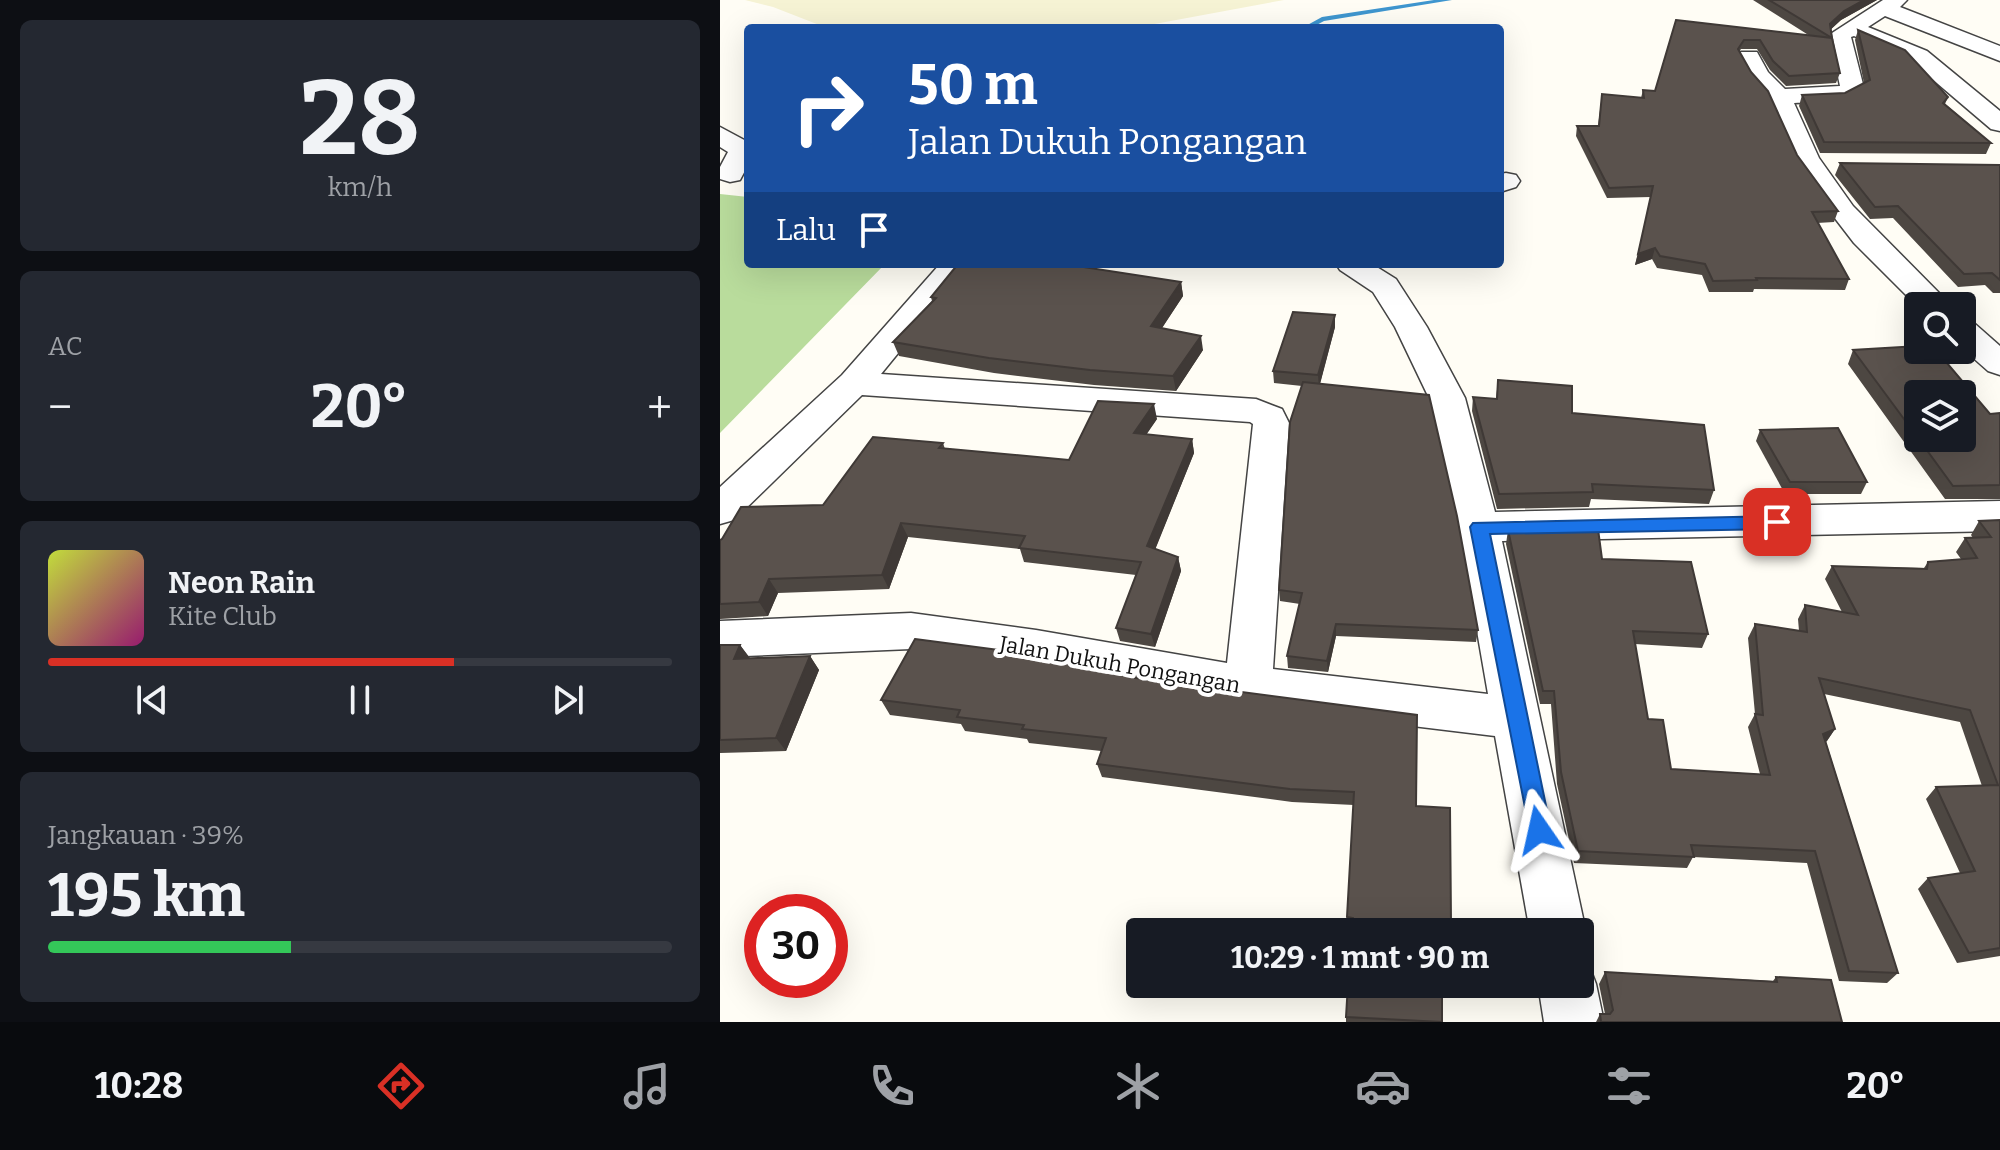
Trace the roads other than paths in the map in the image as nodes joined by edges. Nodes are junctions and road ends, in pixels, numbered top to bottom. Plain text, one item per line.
1 (1892, 4) edge
2 (1851, 27) junction
3 (2000, 54) edge
4 (1749, 57) edge
5 (1779, 97) junction
6 (2000, 124) edge
7 (720, 135) edge
8 (1809, 164) junction
9 (1838, 165) edge
10 (733, 174) edge
11 (953, 268) edge
12 (1357, 268) edge
13 (1921, 292) edge
14 (1976, 343) edge
15 (2000, 364) edge
16 (854, 383) junction
17 (720, 510) edge
18 (2000, 516) edge
19 (1479, 527) junction
20 (720, 639) edge
21 (1248, 686) junction
22 (1518, 718) junction
23 (1555, 918) edge
24 (1570, 998) edge
25 (1574, 1022) edge

1 - 2 street
1 - 3 street
2 - 5 street
2 - 6 street
4 - 5 street
5 - 8 street
7 - 10 street
8 - 9 street
8 - 13 street
11 - 16 street
12 - 19 street
14 - 15 street
16 - 17 street
16 - 21 street
18 - 19 street
19 - 22 street
20 - 21 street, Jalan Dukuh Pongangan
21 - 22 street, Jalan Dukuh Pongangan
22 - 23 street
24 - 25 street

